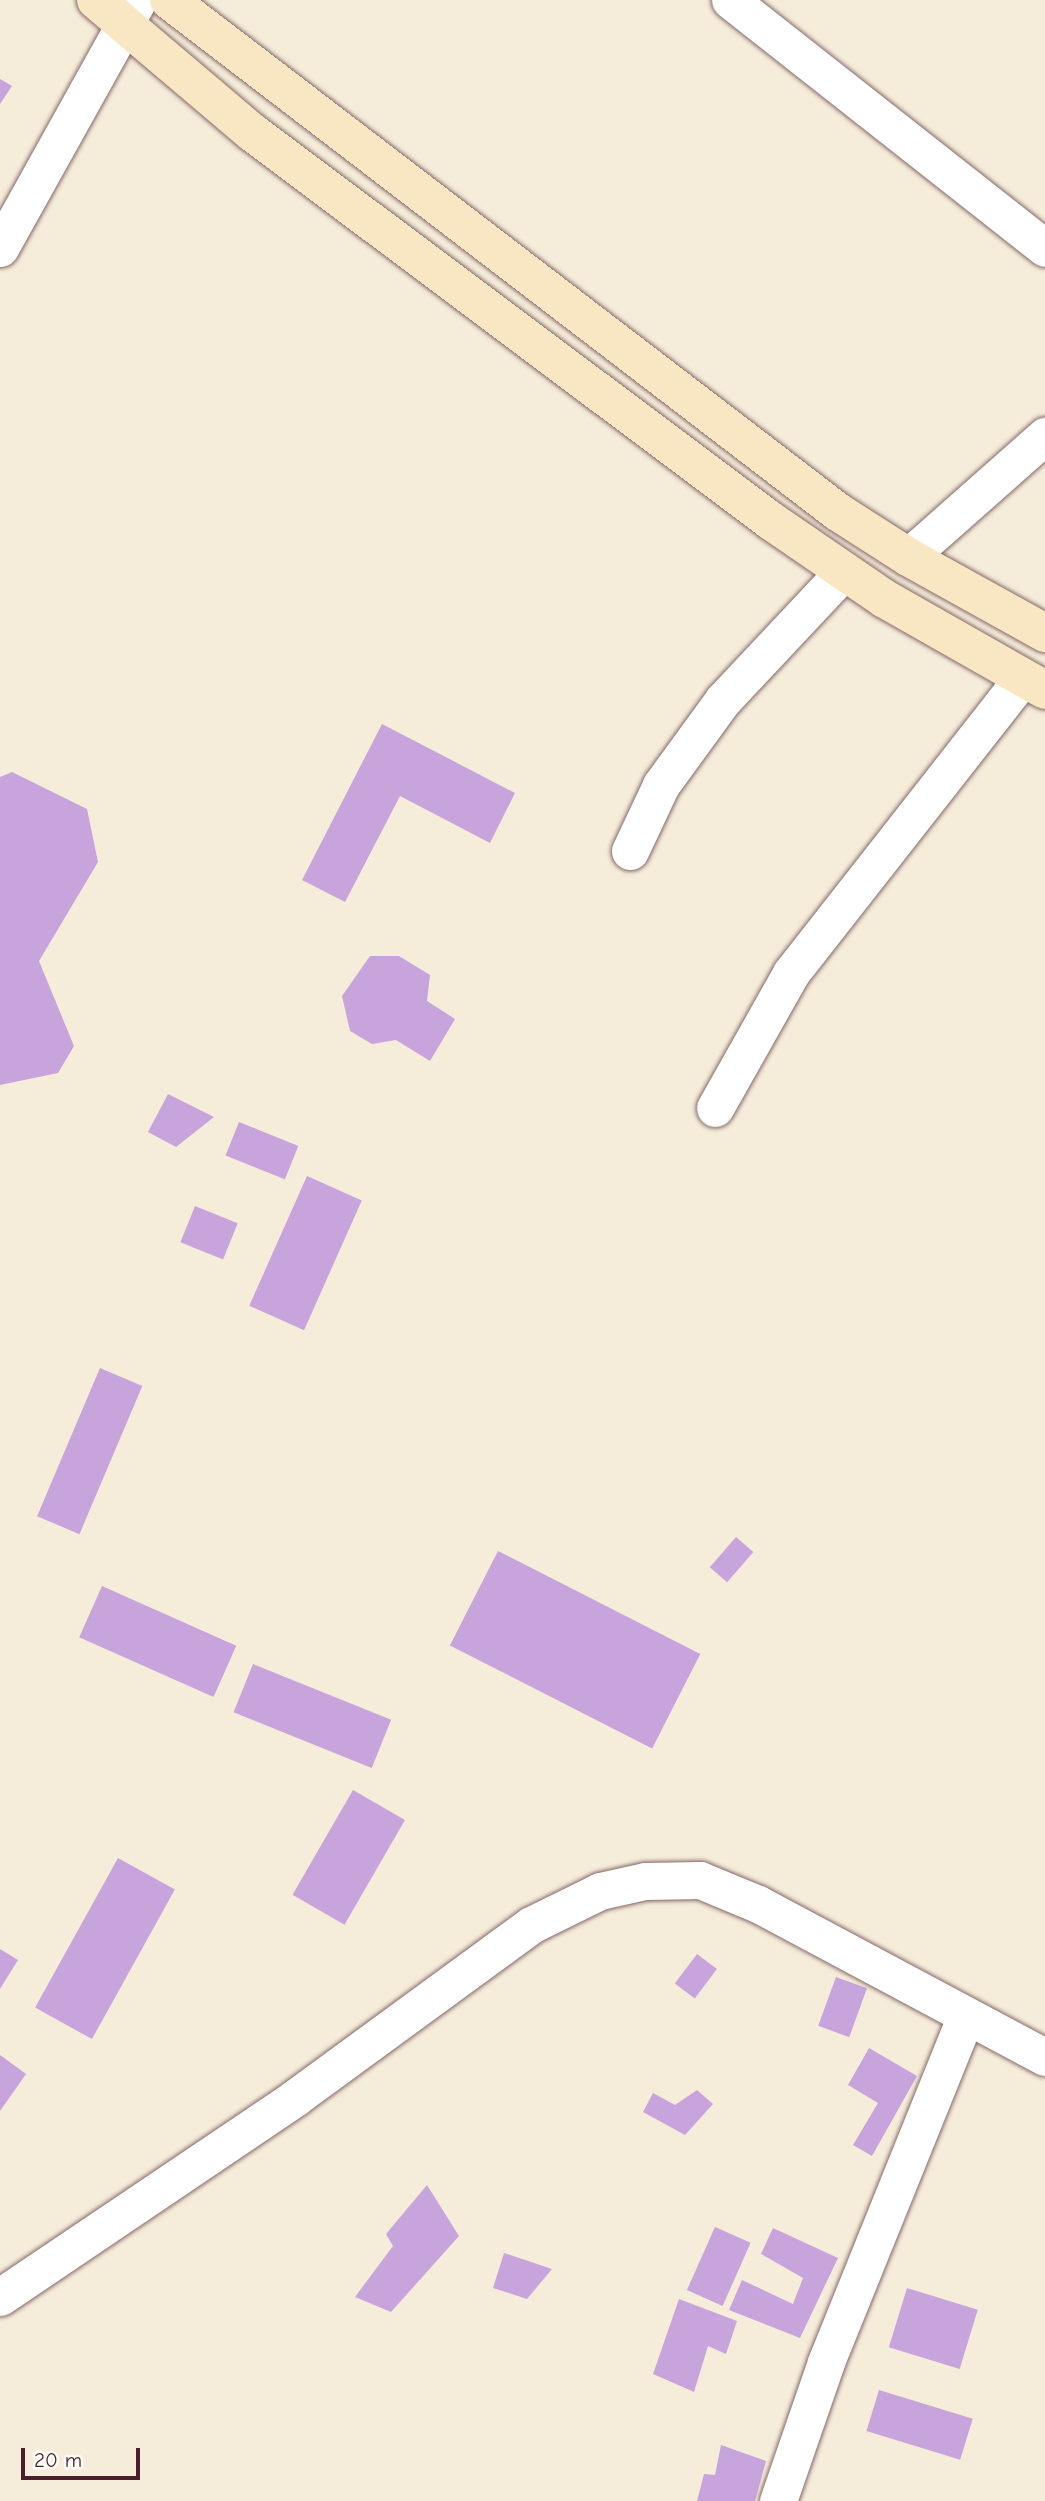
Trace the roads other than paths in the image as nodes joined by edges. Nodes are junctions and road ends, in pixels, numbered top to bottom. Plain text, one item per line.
1 (96, 0) edge
2 (169, 0) edge
3 (730, 0) edge
4 (131, 12) edge
5 (0, 248) edge
6 (1045, 248) edge
7 (1045, 436) edge
8 (908, 557) junction
9 (844, 571) junction
10 (1045, 633) edge
11 (1034, 684) edge
12 (630, 851) dead end
13 (715, 1108) dead end
14 (966, 2016) junction
15 (1045, 2057) edge
16 (0, 2297) edge
17 (778, 2501) edge

1 - 4 main road
2 - 8 main road
3 - 6 street
4 - 5 street
4 - 9 main road
7 - 8 street
8 - 10 main road
9 - 11 main road
9 - 12 street
11 - 13 street
14 - 15 street
14 - 16 street
14 - 17 street

